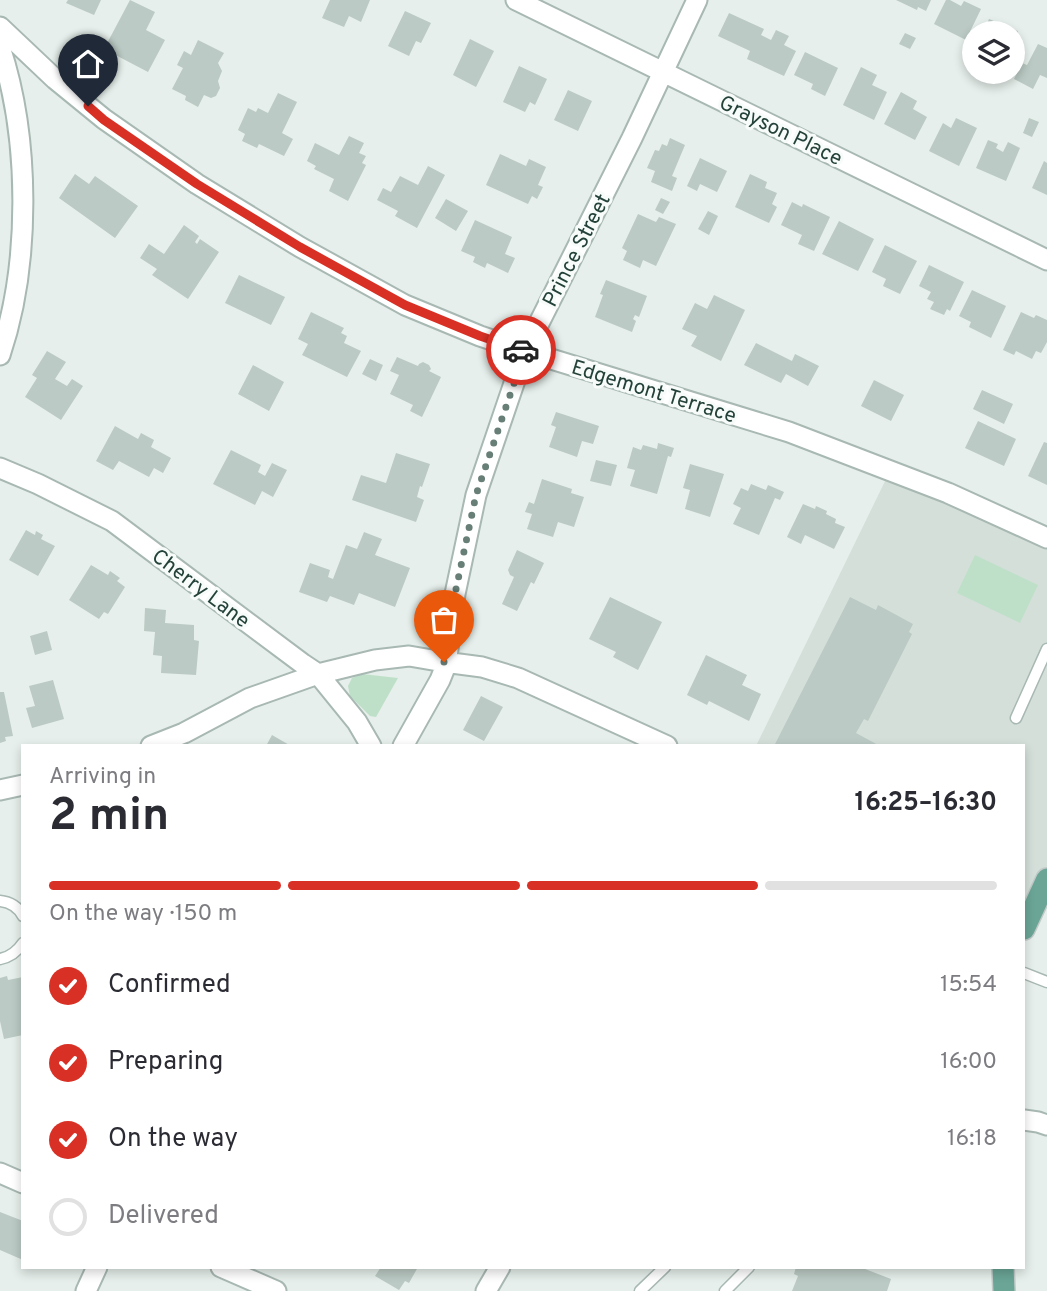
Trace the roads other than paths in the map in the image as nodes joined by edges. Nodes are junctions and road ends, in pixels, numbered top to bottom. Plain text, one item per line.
1 (516, 0) edge
2 (697, 0) edge
3 (0, 27) edge
4 (0, 47) edge
5 (663, 72) junction
6 (1047, 260) edge
7 (525, 351) junction
8 (0, 355) edge
9 (0, 468) edge
10 (1047, 538) edge
11 (1047, 649) edge
12 (446, 662) junction
13 (318, 674) junction
14 (1016, 718) dead end
15 (156, 744) edge
16 (370, 744) edge
17 (404, 744) edge
18 (663, 744) edge
19 (21, 785) edge
20 (0, 790) edge
21 (1047, 879) edge
22 (0, 901) edge
23 (21, 914) edge
24 (1025, 923) edge
25 (21, 946) edge
26 (0, 959) edge
27 (1025, 973) edge
28 (1047, 982) edge
29 (1025, 1120) edge
30 (1047, 1125) edge
31 (0, 1173) edge
32 (21, 1182) edge
33 (96, 1269) edge
34 (226, 1269) edge
35 (499, 1269) edge
36 (663, 1269) edge
37 (747, 1269) edge
38 (1003, 1269) edge
39 (86, 1291) edge
40 (276, 1291) edge
41 (486, 1291) edge
42 (640, 1291) edge
43 (725, 1291) edge
44 (1004, 1291) edge

1 - 5 street, Grayson Place
2 - 5 street, Prince Street
3 - 7 street, Edgemont Terrace
4 - 8 street
5 - 6 street, Grayson Place
5 - 7 street, Prince Street
7 - 10 street, Edgemont Terrace
7 - 12 street, Prince Street
9 - 13 street, Cherry Lane
11 - 14 lane
12 - 13 street
12 - 17 street, Prince Street
12 - 18 street
13 - 15 street
13 - 16 street, Cherry Lane
19 - 20 street
21 - 24 main road
22 - 23 lane
25 - 26 lane
27 - 28 lane
29 - 30 street
31 - 32 street
33 - 39 street
34 - 40 street
35 - 41 street
36 - 42 lane
37 - 43 lane
38 - 44 main road

